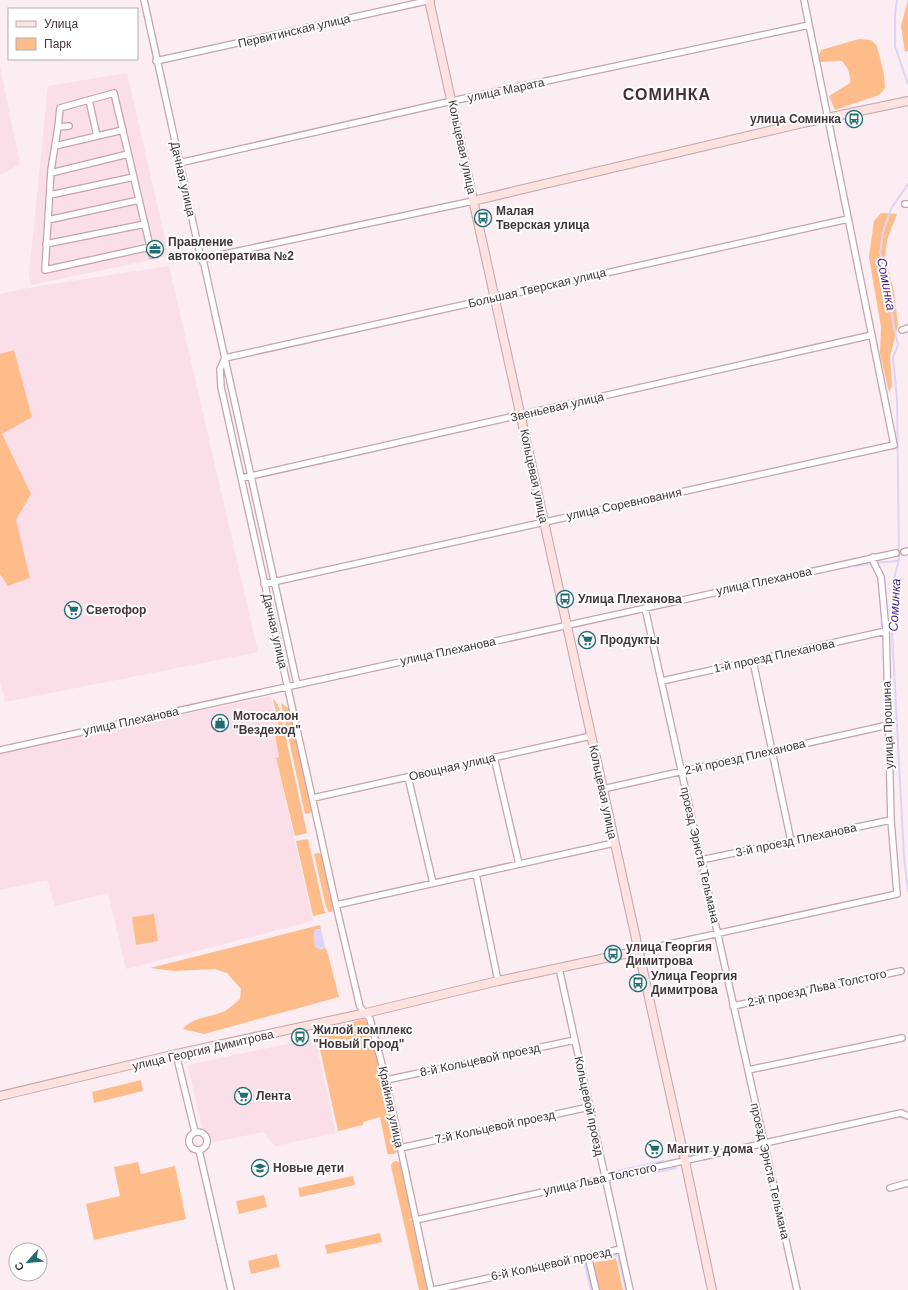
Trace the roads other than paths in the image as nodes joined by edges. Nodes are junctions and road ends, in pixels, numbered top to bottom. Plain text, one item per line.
1 (144, 0) edge
2 (430, 0) edge
3 (804, 0) edge
4 (809, 25) junction
5 (156, 61) junction
6 (89, 100) junction
7 (452, 101) junction
8 (908, 101) edge
9 (828, 118) junction
10 (69, 126) dead end
11 (58, 127) junction
12 (123, 130) junction
13 (97, 136) junction
14 (55, 146) junction
15 (128, 154) junction
16 (180, 163) junction
17 (51, 173) junction
18 (134, 177) junction
19 (50, 195) junction
20 (139, 200) junction
21 (473, 201) junction
22 (848, 219) junction
23 (48, 220) junction
24 (145, 224) junction
25 (46, 244) junction
26 (150, 247) junction
27 (152, 255) dead end
28 (201, 259) junction
29 (494, 298) junction
30 (872, 335) junction
31 (225, 358) junction
32 (521, 415) junction
33 (251, 476) junction
34 (242, 478) junction
35 (544, 522) junction
36 (896, 553) dead end
37 (873, 557) junction
38 (274, 582) junction
39 (264, 584) junction
40 (645, 608) junction
41 (566, 625) junction
42 (886, 632) junction
43 (753, 661) junction
44 (662, 681) junction
45 (297, 684) junction
46 (287, 686) junction
47 (888, 725) junction
48 (591, 736) junction
49 (0, 750) edge
50 (772, 751) junction
51 (494, 757) junction
52 (681, 772) junction
53 (408, 777) junction
54 (603, 789) junction
55 (313, 798) junction
56 (891, 820) junction
57 (791, 841) junction
58 (614, 843) junction
59 (701, 860) junction
60 (519, 864) junction
61 (476, 874) junction
62 (433, 883) junction
63 (897, 894) joint
64 (336, 905) junction
65 (718, 934) junction
66 (638, 951) junction
67 (559, 968) junction
68 (901, 971) dead end
69 (498, 981) junction
70 (733, 1006) junction
71 (366, 1013) junction
72 (902, 1038) dead end
73 (575, 1040) junction
74 (176, 1054) junction
75 (748, 1070) junction
76 (386, 1080) junction
77 (0, 1096) edge
78 (590, 1107) junction
79 (908, 1116) edge
80 (195, 1132) junction
81 (764, 1143) junction
82 (400, 1148) junction
83 (199, 1150) junction
84 (685, 1161) junction
85 (605, 1177) junction
86 (908, 1183) edge
87 (890, 1188) dead end
88 (416, 1220) junction
89 (621, 1249) junction
90 (588, 1256) junction
91 (231, 1290) edge
92 (433, 1290) edge
93 (596, 1290) edge
94 (630, 1290) edge
95 (712, 1290) edge
96 (797, 1290) edge

1 - 5 street, Дачная улица
2 - 5 street, Первитинская улица
2 - 7 main road, Кольцевая улица
3 - 4 street
4 - 7 street, улица Марата
4 - 9 street
5 - 16 street, Дачная улица
6 - 11 street
6 - 12 street
6 - 13 street
7 - 16 street, улица Марата
7 - 21 main road, Кольцевая улица
8 - 9 main road
9 - 21 main road
9 - 22 street
10 - 11 street
11 - 14 street
12 - 13 street
12 - 15 street
13 - 14 street
14 - 17 street
15 - 17 street
15 - 18 street
16 - 28 street, Дачная улица
17 - 19 street
18 - 19 street
18 - 20 street
19 - 23 street
20 - 23 street
20 - 24 street
21 - 28 street
21 - 29 main road, Кольцевая улица
22 - 29 street, Большая Тверская улица
22 - 30 street
23 - 25 street
24 - 25 street
24 - 26 street
25 - 26 street
26 - 27 street
28 - 31 street, Дачная улица
29 - 31 street, Большая Тверская улица
29 - 32 main road, Кольцевая улица
30 - 32 street, Звеньевая улица
30 - 35 street, улица Соревнования
31 - 33 street, Дачная улица
31 - 34 street, Дачная улица
32 - 33 street, Звеньевая улица
32 - 35 main road, Кольцевая улица
33 - 34 street, Звеньевая улица
33 - 38 street, Дачная улица
34 - 39 street, Дачная улица
35 - 38 street, улица Соревнования
35 - 41 main road, Кольцевая улица
36 - 37 street, улица Плеханова
37 - 40 street, улица Плеханова
37 - 42 street, улица Прошина
38 - 39 street, улица Соревнования
38 - 45 street, Дачная улица
39 - 46 street, Дачная улица
40 - 41 street, улица Плеханова
40 - 44 street, проезд Эрнста Тельмана
41 - 45 street, улица Плеханова
41 - 48 main road, Кольцевая улица
42 - 43 street, 1-й проезд Плеханова
42 - 47 street, улица Прошина
43 - 44 street, 1-й проезд Плеханова
43 - 50 street
44 - 52 street, проезд Эрнста Тельмана
45 - 46 street, улица Плеханова
46 - 49 street, улица Плеханова
46 - 55 street, Дачная улица
47 - 50 street, 2-й проезд Плеханова
47 - 56 street, улица Прошина
48 - 51 street, Овощная улица
48 - 54 main road, Кольцевая улица
50 - 52 street, 2-й проезд Плеханова
50 - 57 street
51 - 53 street, Овощная улица
51 - 60 street
52 - 54 street, 2-й проезд Плеханова
52 - 59 street, проезд Эрнста Тельмана
53 - 55 street, Овощная улица
53 - 62 street
54 - 58 main road, Кольцевая улица
55 - 64 street, Дачная улица
56 - 57 street, 3-й проезд Плеханова
56 - 63 street, улица Прошина
57 - 59 street, 3-й проезд Плеханова
58 - 60 street
58 - 66 main road, Кольцевая улица
59 - 65 street, проезд Эрнста Тельмана
60 - 61 street
61 - 62 street
61 - 69 street
62 - 64 street
63 - 65 street, улица Георгия Димитрова
64 - 71 street, Крайняя улица
65 - 66 street, улица Георгия Димитрова
65 - 70 street, проезд Эрнста Тельмана
66 - 67 main road, улица Георгия Димитрова
66 - 84 main road, Кольцевая улица
67 - 69 main road, улица Георгия Димитрова
67 - 73 street, Кольцевой проезд
68 - 70 street, 2-й проезд Льва Толстого
69 - 71 main road, улица Георгия Димитрова
70 - 75 street, проезд Эрнста Тельмана
71 - 74 main road, улица Георгия Димитрова
71 - 76 street, Крайняя улица
72 - 75 street
73 - 76 street, 8-й Кольцевой проезд
73 - 78 street, Кольцевой проезд
74 - 77 main road, улица Георгия Димитрова
74 - 80 street
75 - 81 street, проезд Эрнста Тельмана
76 - 82 street, Крайняя улица
78 - 82 street, 7-й Кольцевой проезд
78 - 85 street, Кольцевой проезд
79 - 81 street, улица Льва Толстого
80 - 83 street
80 - 83 street
81 - 84 street, улица Льва Толстого
81 - 96 street, проезд Эрнста Тельмана
82 - 88 street, Крайняя улица
83 - 91 street
84 - 85 street, улица Льва Толстого
84 - 95 main road, Кольцевая улица
85 - 88 street, улица Льва Толстого
85 - 89 street, Кольцевой проезд
86 - 87 street
88 - 92 street, Крайняя улица
89 - 90 street, 6-й Кольцевой проезд
89 - 94 street, Кольцевой проезд
90 - 92 street, 6-й Кольцевой проезд
90 - 93 street

